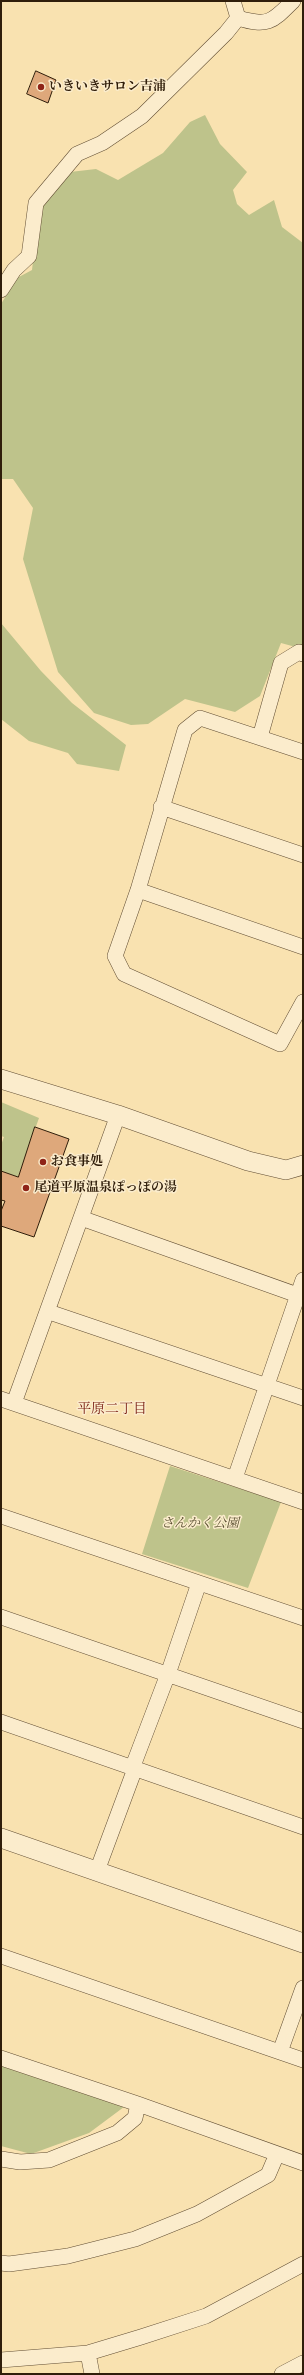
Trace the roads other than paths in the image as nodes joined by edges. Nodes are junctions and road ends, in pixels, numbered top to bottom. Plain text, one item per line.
1 (233, 1) edge
2 (293, 1) edge
3 (238, 18) junction
4 (1, 290) edge
5 (303, 654) edge
6 (260, 737) junction
7 (303, 752) edge
8 (161, 807) junction
9 (303, 855) edge
10 (138, 890) junction
11 (303, 947) edge
12 (303, 1002) edge
13 (1, 1066) edge
14 (1, 1079) edge
15 (118, 1115) junction
16 (303, 1165) edge
17 (80, 1218) junction
18 (303, 1280) edge
19 (300, 1296) edge
20 (49, 1312) junction
21 (268, 1386) junction
22 (303, 1398) edge
23 (8, 1401) edge
24 (235, 1478) junction
25 (303, 1502) edge
26 (1, 1516) edge
27 (199, 1583) junction
28 (1, 1617) edge
29 (303, 1618) edge
30 (168, 1674) junction
31 (303, 1721) edge
32 (1, 1722) edge
33 (134, 1766) junction
34 (303, 1827) edge
35 (1, 1838) edge
36 (97, 1871) junction
37 (303, 1943) edge
38 (1, 1956) edge
39 (303, 1988) edge
40 (280, 2052) junction
41 (1, 2058) edge
42 (303, 2060) edge
43 (138, 2104) junction
44 (277, 2154) junction
45 (1, 2159) edge
46 (303, 2163) edge
47 (1, 2263) edge
48 (303, 2264) edge
49 (88, 2353) junction
50 (1, 2360) edge
51 (303, 2362) edge
52 (92, 2374) edge
53 (282, 2374) edge

1 - 3 street
2 - 3 street
3 - 4 street
5 - 6 street
6 - 7 street
6 - 8 street
8 - 9 street
8 - 10 street
10 - 11 street
10 - 12 street
13 - 15 street
14 - 15 street
15 - 16 street
15 - 17 street
17 - 19 street
17 - 20 street
18 - 19 street
19 - 21 street
20 - 21 street
20 - 23 street
21 - 22 street
21 - 24 street
23 - 24 street
24 - 25 street
26 - 27 street
27 - 29 street
27 - 30 street
28 - 30 street
30 - 31 street
30 - 33 street
32 - 33 street
33 - 34 street
33 - 36 street
35 - 36 street
36 - 37 street
38 - 40 street
39 - 40 street
40 - 42 street
41 - 43 street
43 - 44 street
43 - 45 street
44 - 46 street
44 - 47 street
48 - 49 street
49 - 50 street
49 - 52 street
51 - 53 street

